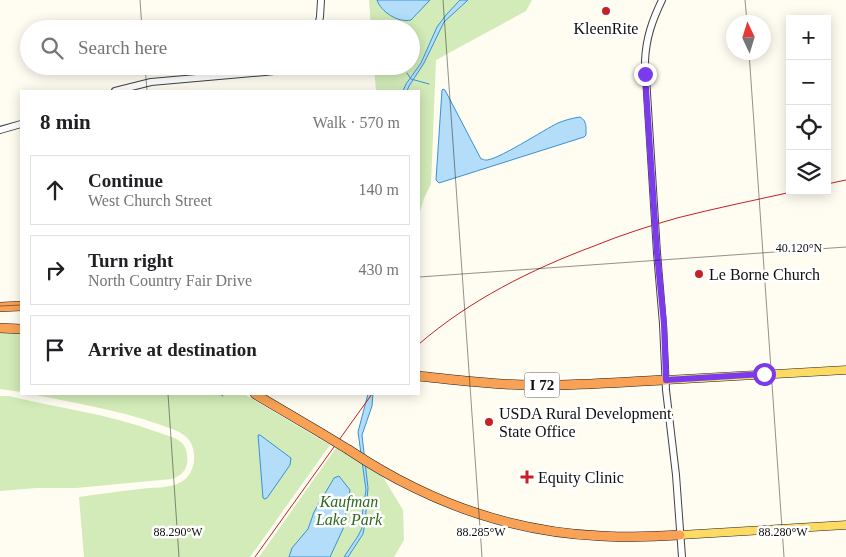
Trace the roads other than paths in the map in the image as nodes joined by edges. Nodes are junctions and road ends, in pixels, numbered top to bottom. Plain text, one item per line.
1 (320, 0) edge
2 (662, 0) edge
3 (320, 20) edge
4 (232, 75) edge
5 (118, 90) edge
6 (20, 124) edge
7 (0, 130) edge
8 (20, 306) edge
9 (0, 307) edge
10 (0, 328) edge
11 (20, 329) edge
12 (846, 370) edge
13 (420, 376) edge
14 (666, 380) junction
15 (257, 395) edge
16 (846, 525) edge
17 (680, 535) junction
18 (682, 557) edge

1 - 3 street
2 - 14 street
4 - 5 street
6 - 7 street
8 - 9 highway
10 - 11 highway
12 - 14 main road
13 - 14 highway, I 72
14 - 17 street
15 - 17 highway, bridge
16 - 17 main road
17 - 18 street

